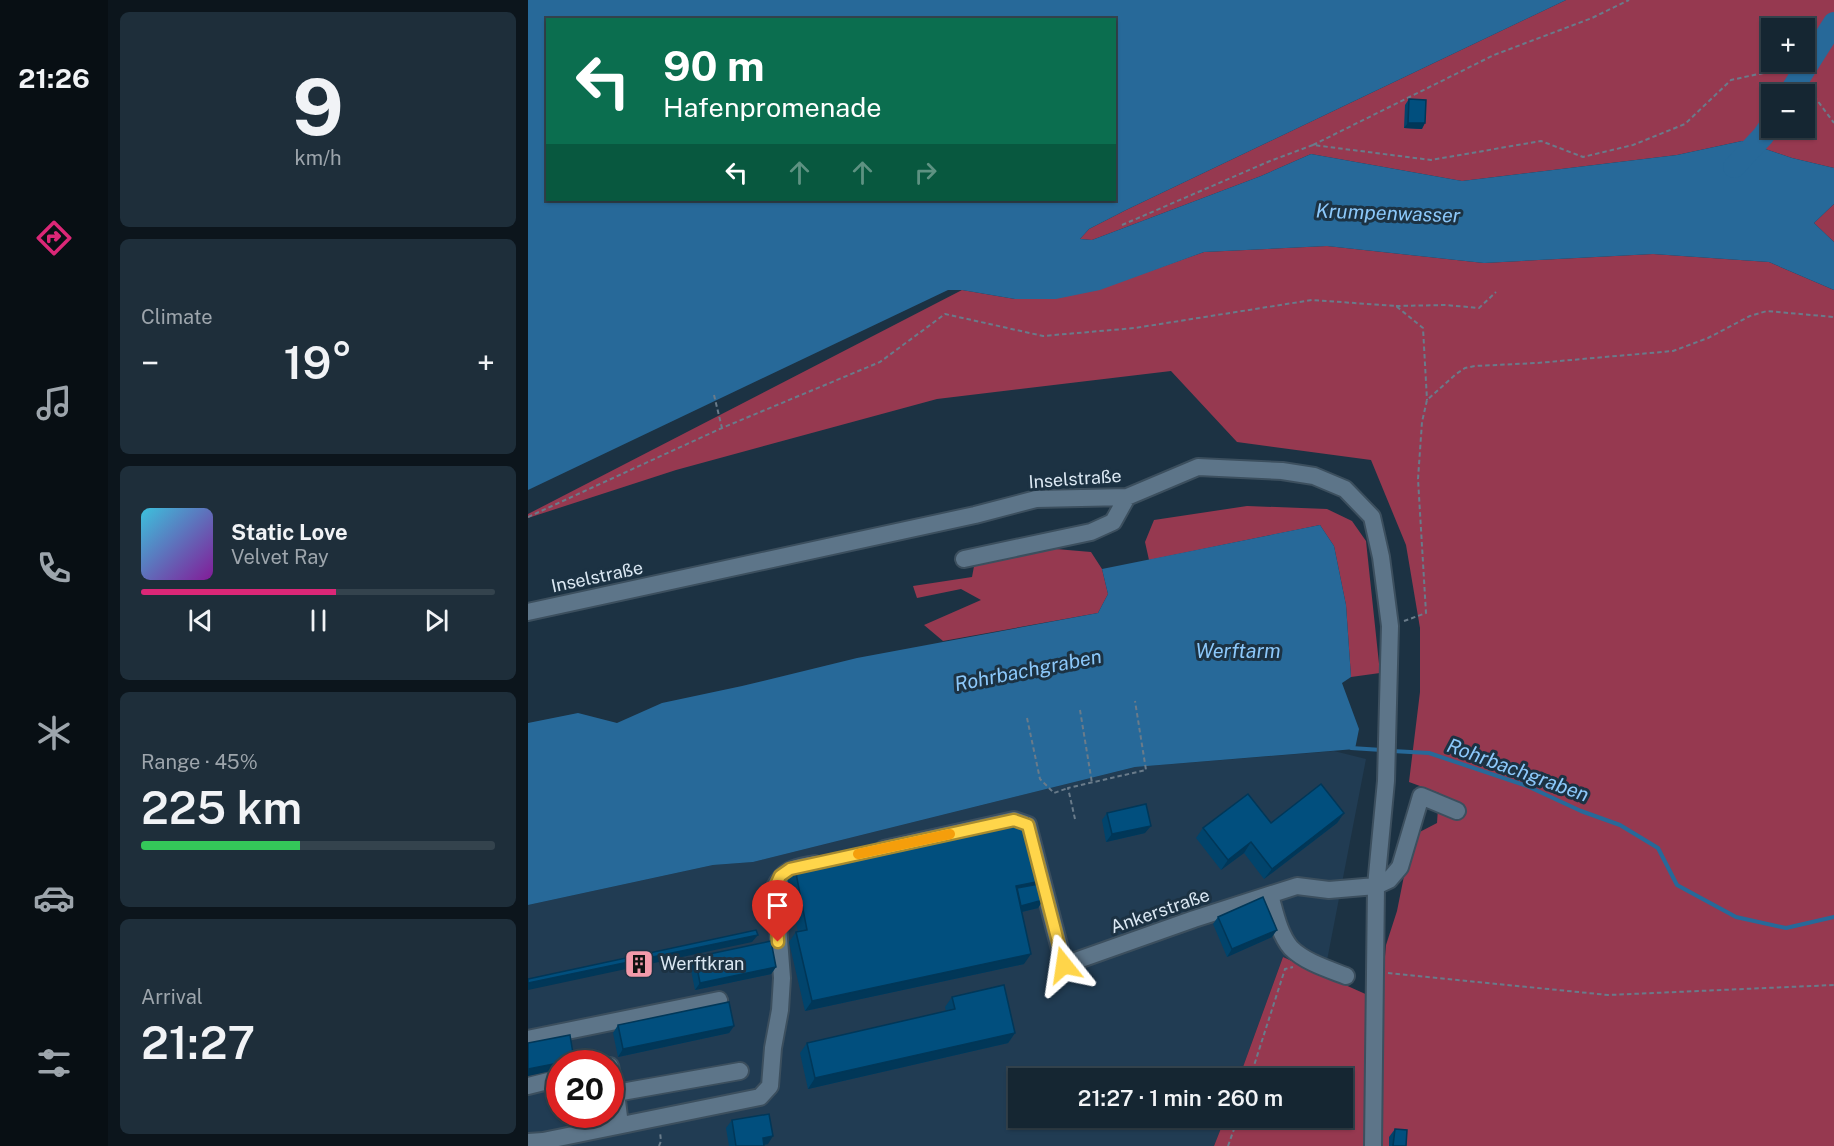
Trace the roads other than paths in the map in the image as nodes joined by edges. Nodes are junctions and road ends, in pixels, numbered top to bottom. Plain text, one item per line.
1 (1126, 497) junction
2 (964, 559) dead end
3 (528, 612) edge
4 (1456, 811) dead end
5 (869, 852) edge
6 (835, 859) edge
7 (1376, 886) junction
8 (1270, 895) junction
9 (1346, 976) dead end
10 (719, 1000) dead end
11 (528, 1039) edge
12 (740, 1071) dead end
13 (546, 1082) edge
14 (528, 1086) edge
15 (624, 1092) edge
16 (624, 1124) edge
17 (604, 1128) edge
18 (528, 1142) edge
19 (1373, 1146) edge

1 - 2 street
1 - 3 street, Inselstraße
1 - 7 street, Inselstraße
4 - 7 street
5 - 8 street, Ankerstraße
6 - 16 street
7 - 8 street, Ankerstraße
7 - 19 street
8 - 9 street
10 - 11 street
12 - 15 street
13 - 14 street
17 - 18 street

